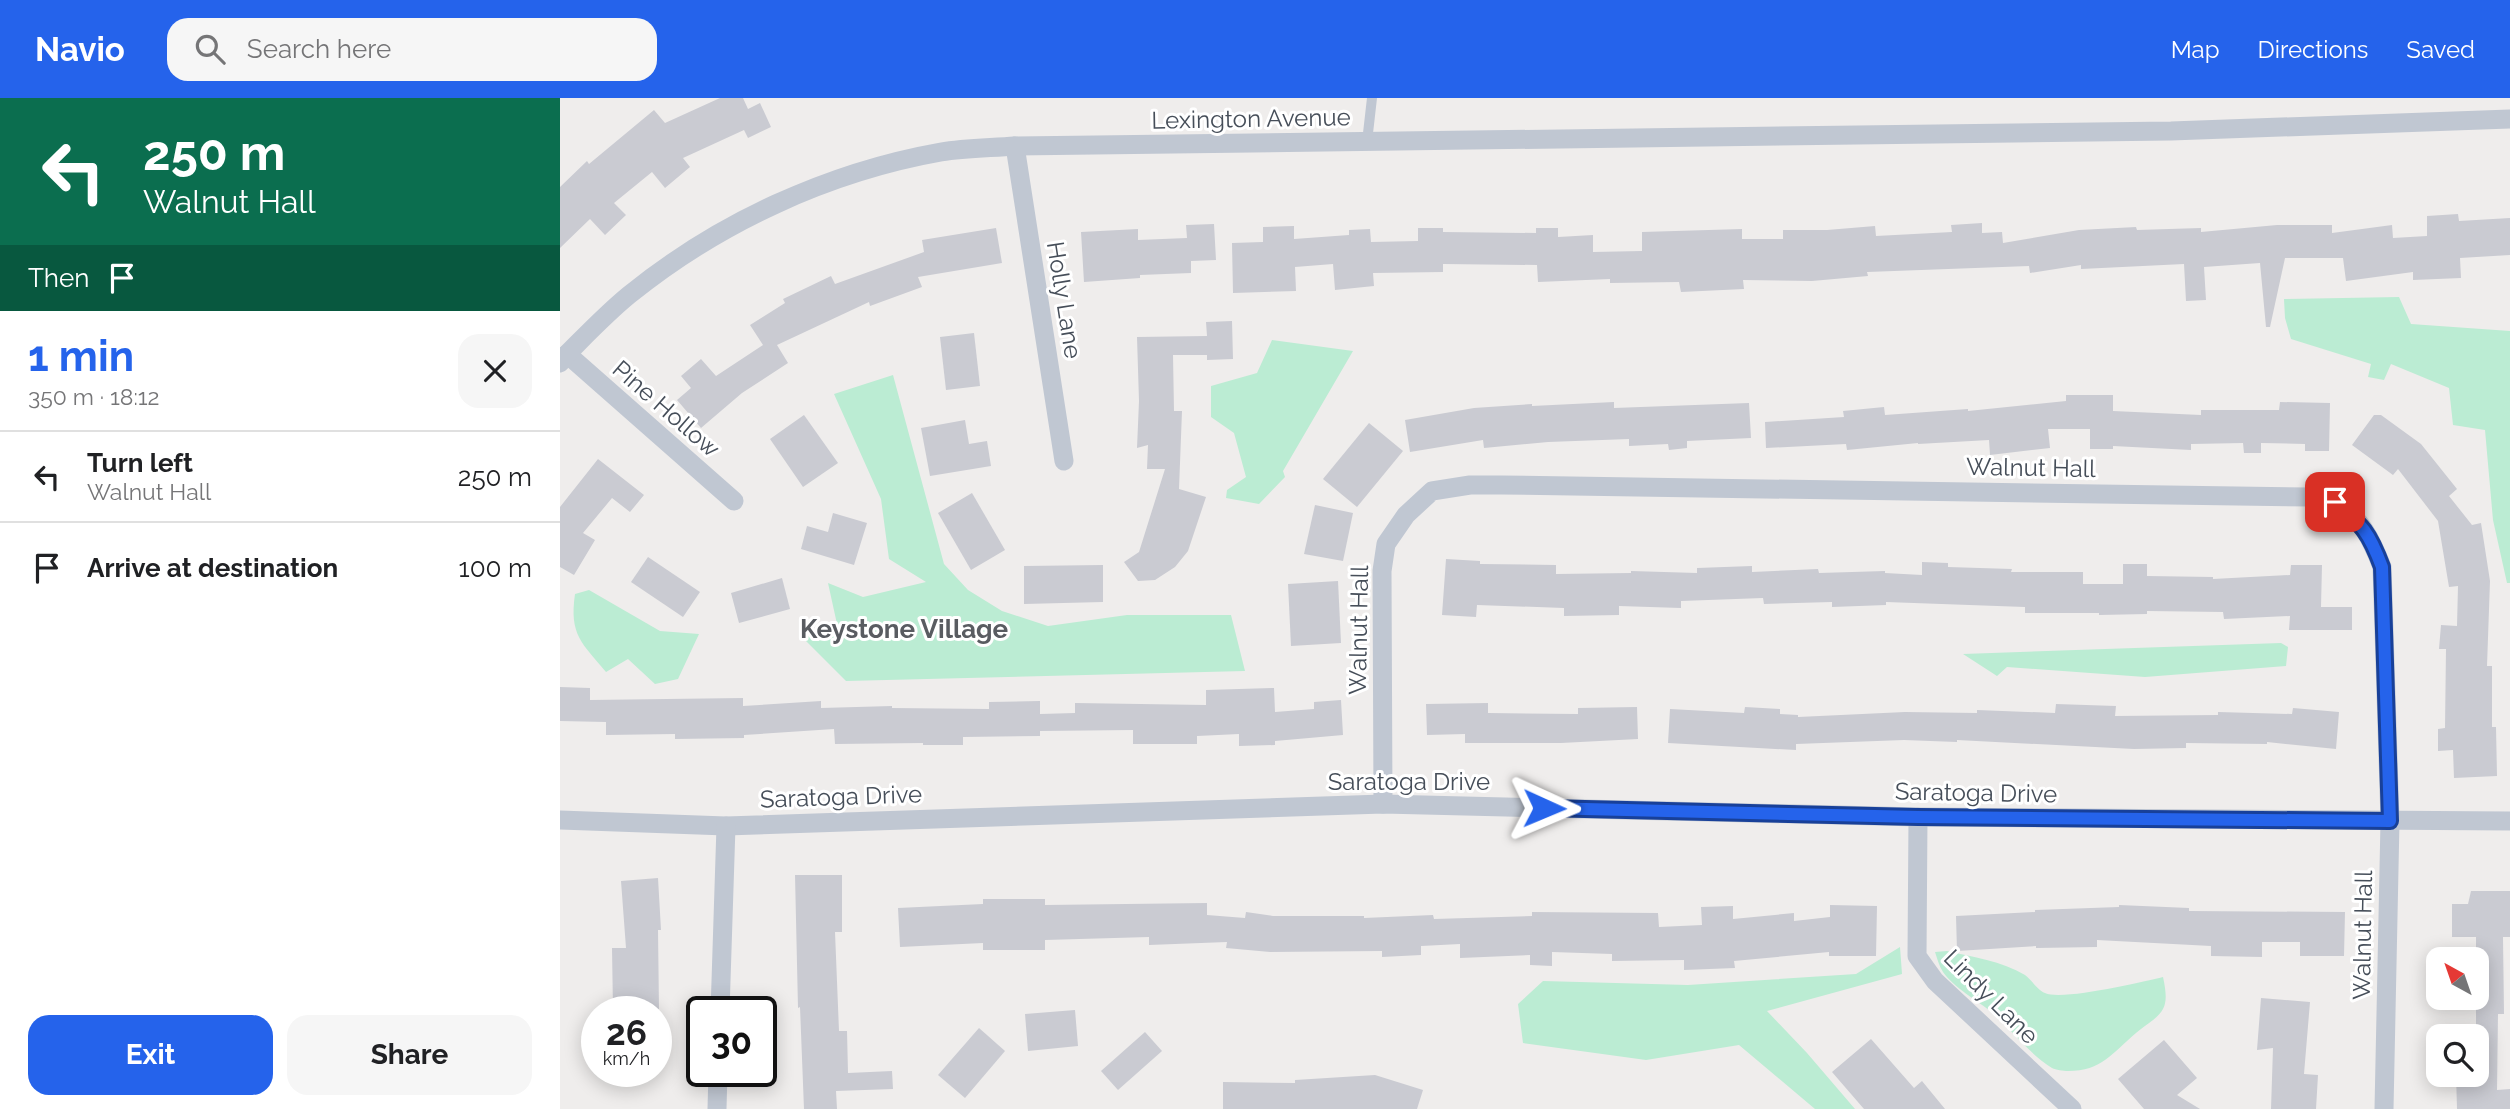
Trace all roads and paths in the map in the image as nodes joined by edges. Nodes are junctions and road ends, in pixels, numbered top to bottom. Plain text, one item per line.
1 (1372, 98) edge
2 (2510, 119) edge
3 (1367, 143) junction
4 (1015, 146) junction
5 (563, 358) edge
6 (1064, 461) dead end
7 (733, 501) dead end
8 (1383, 804) junction
9 (1918, 817) junction
10 (560, 820) edge
11 (2390, 821) junction
12 (2510, 821) edge
13 (726, 826) junction
14 (721, 996) edge
15 (718, 1087) edge
16 (717, 1109) edge
17 (2072, 1109) edge
18 (2384, 1109) edge

1 - 3 lane
2 - 3 street, Lexington Avenue
3 - 4 street, Lexington Avenue
4 - 5 street, Lexington Avenue
4 - 6 street, Holly Lane
5 - 7 street, Pine Hollow
8 - 9 street, Saratoga Drive
8 - 11 street, Walnut Hall
8 - 13 street, Saratoga Drive
9 - 11 street, Saratoga Drive
9 - 17 street, Lindy Lane
10 - 13 street, Saratoga Drive
11 - 12 street, Saratoga Drive
11 - 18 street, Walnut Hall
13 - 14 street
15 - 16 street

